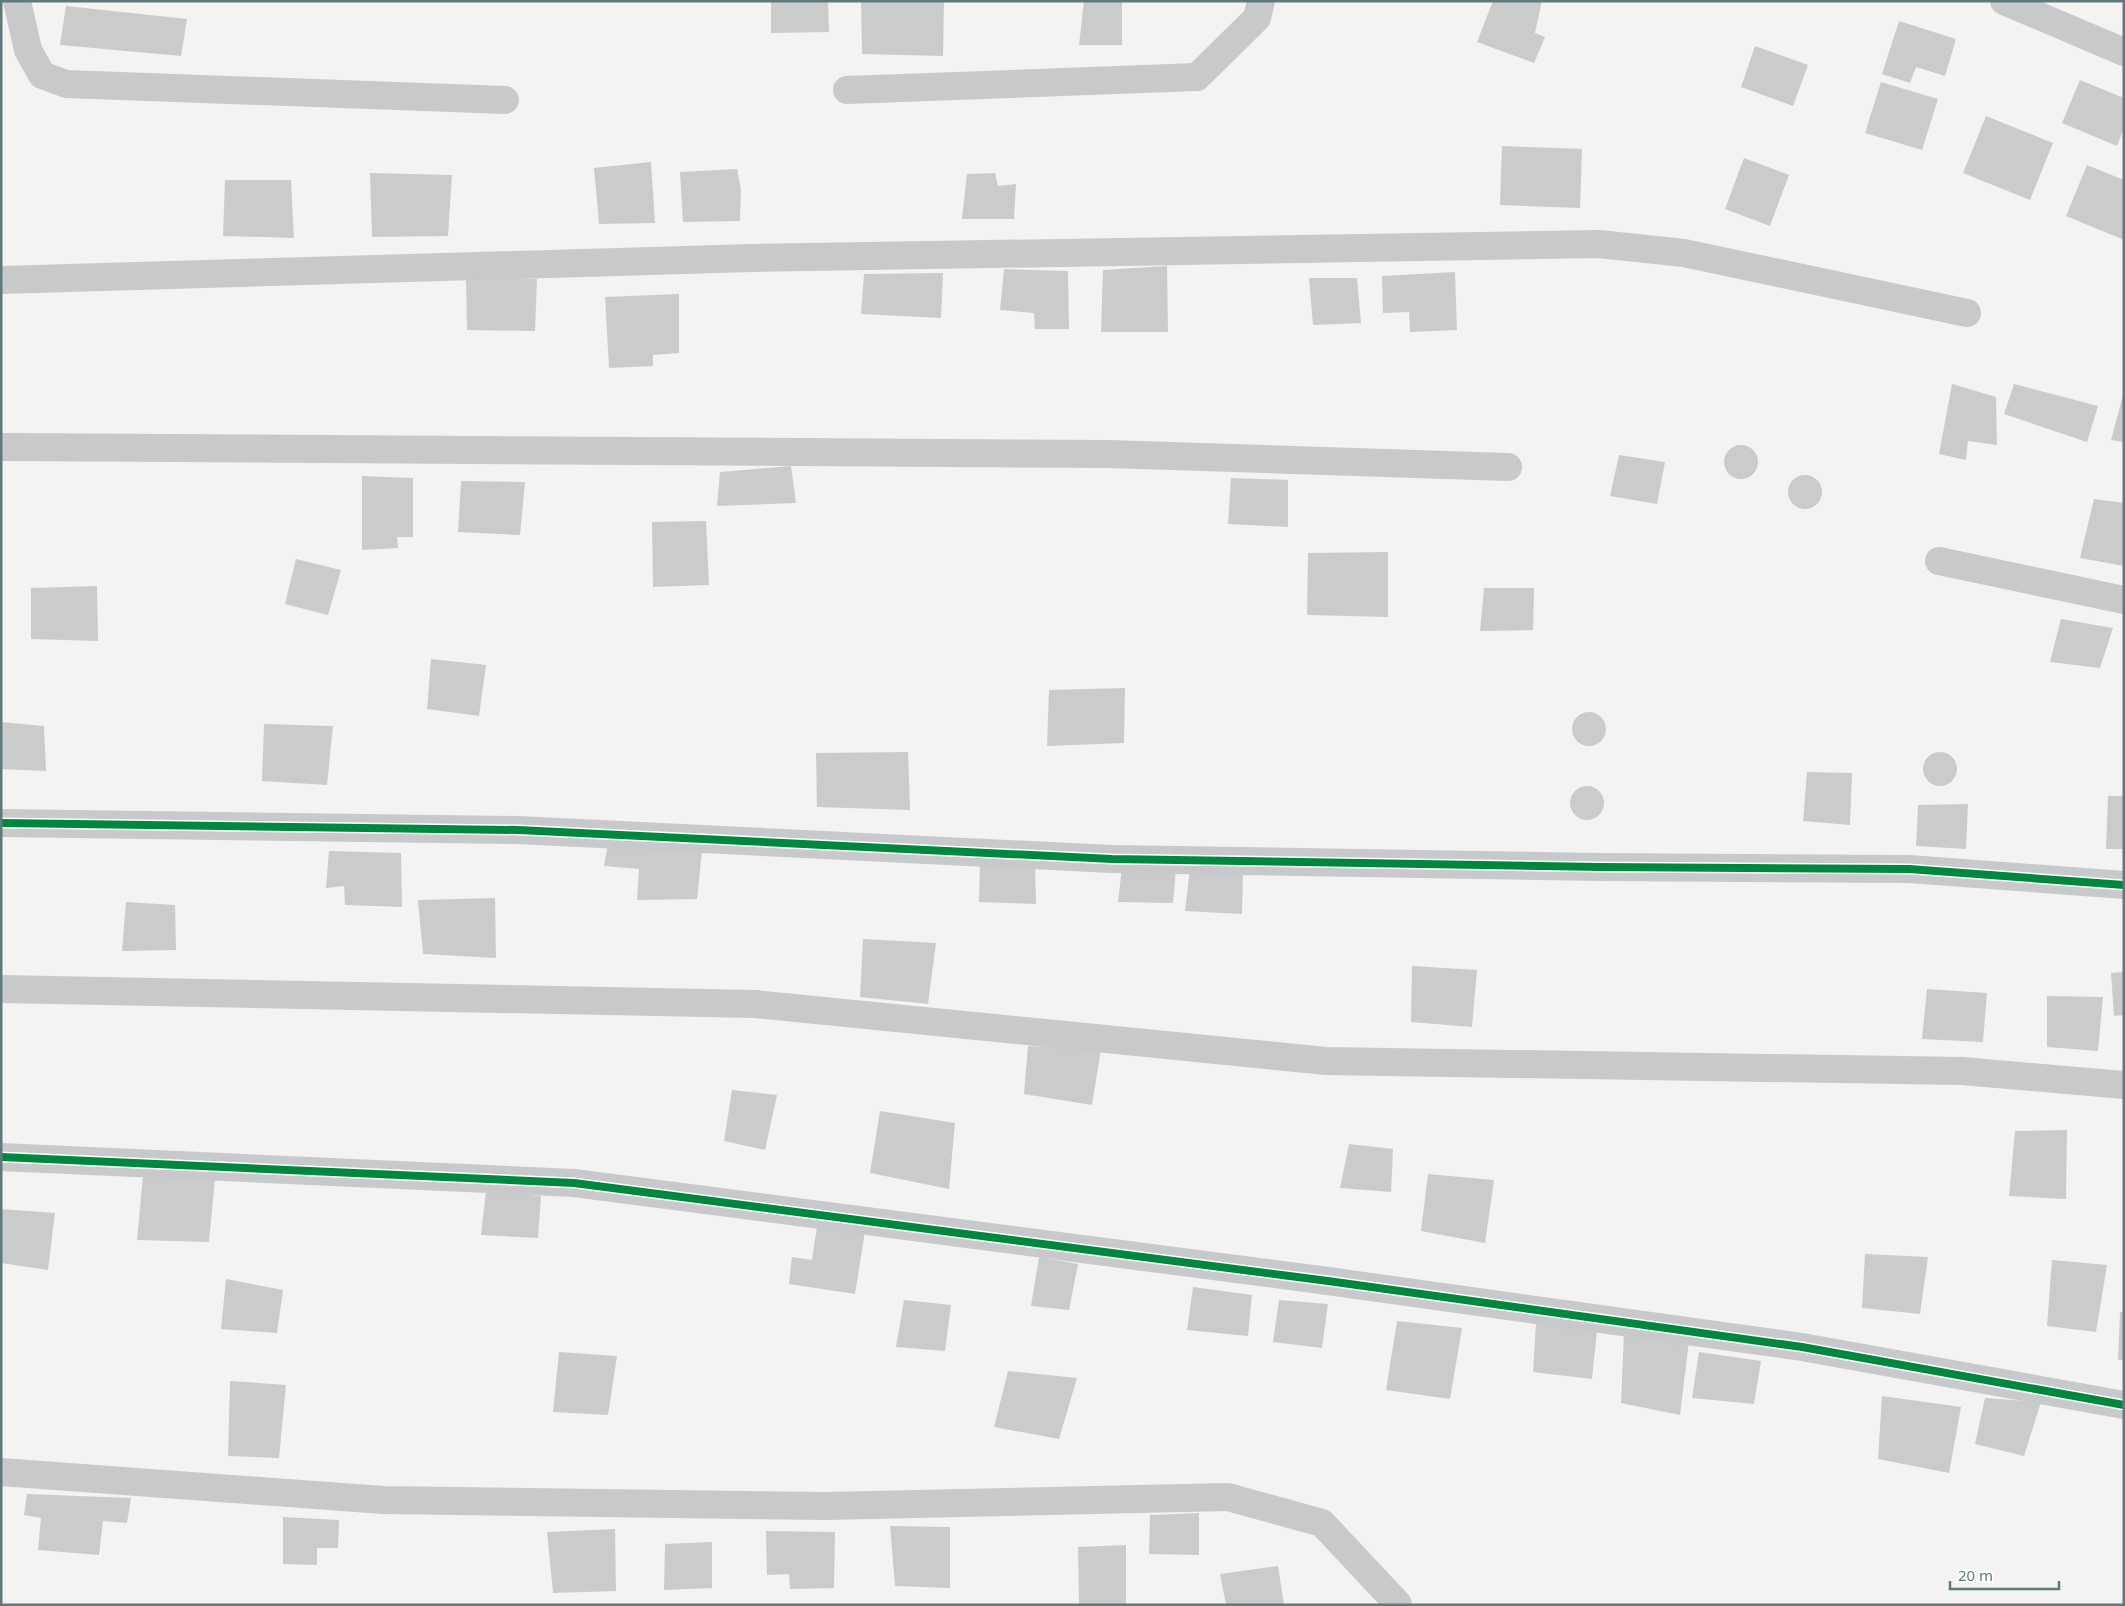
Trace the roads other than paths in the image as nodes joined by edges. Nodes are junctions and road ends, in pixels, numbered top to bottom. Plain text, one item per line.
1 (17, 1) edge
2 (1261, 1) edge
3 (2004, 1) edge
4 (2124, 52) edge
5 (847, 90) dead end
6 (505, 100) dead end
7 (1, 280) edge
8 (1967, 313) dead end
9 (1, 447) edge
10 (1508, 467) dead end
11 (1940, 561) dead end
12 (2124, 600) edge
13 (1, 823) edge
14 (2124, 885) edge
15 (1, 989) edge
16 (2124, 1085) edge
17 (1, 1157) edge
18 (2124, 1405) edge
19 (1, 1472) edge
20 (1398, 1604) edge

1 - 6 street
2 - 5 street
3 - 4 street
7 - 8 street
9 - 10 street
11 - 12 street
13 - 14 street
15 - 16 street
17 - 18 street
19 - 20 street

